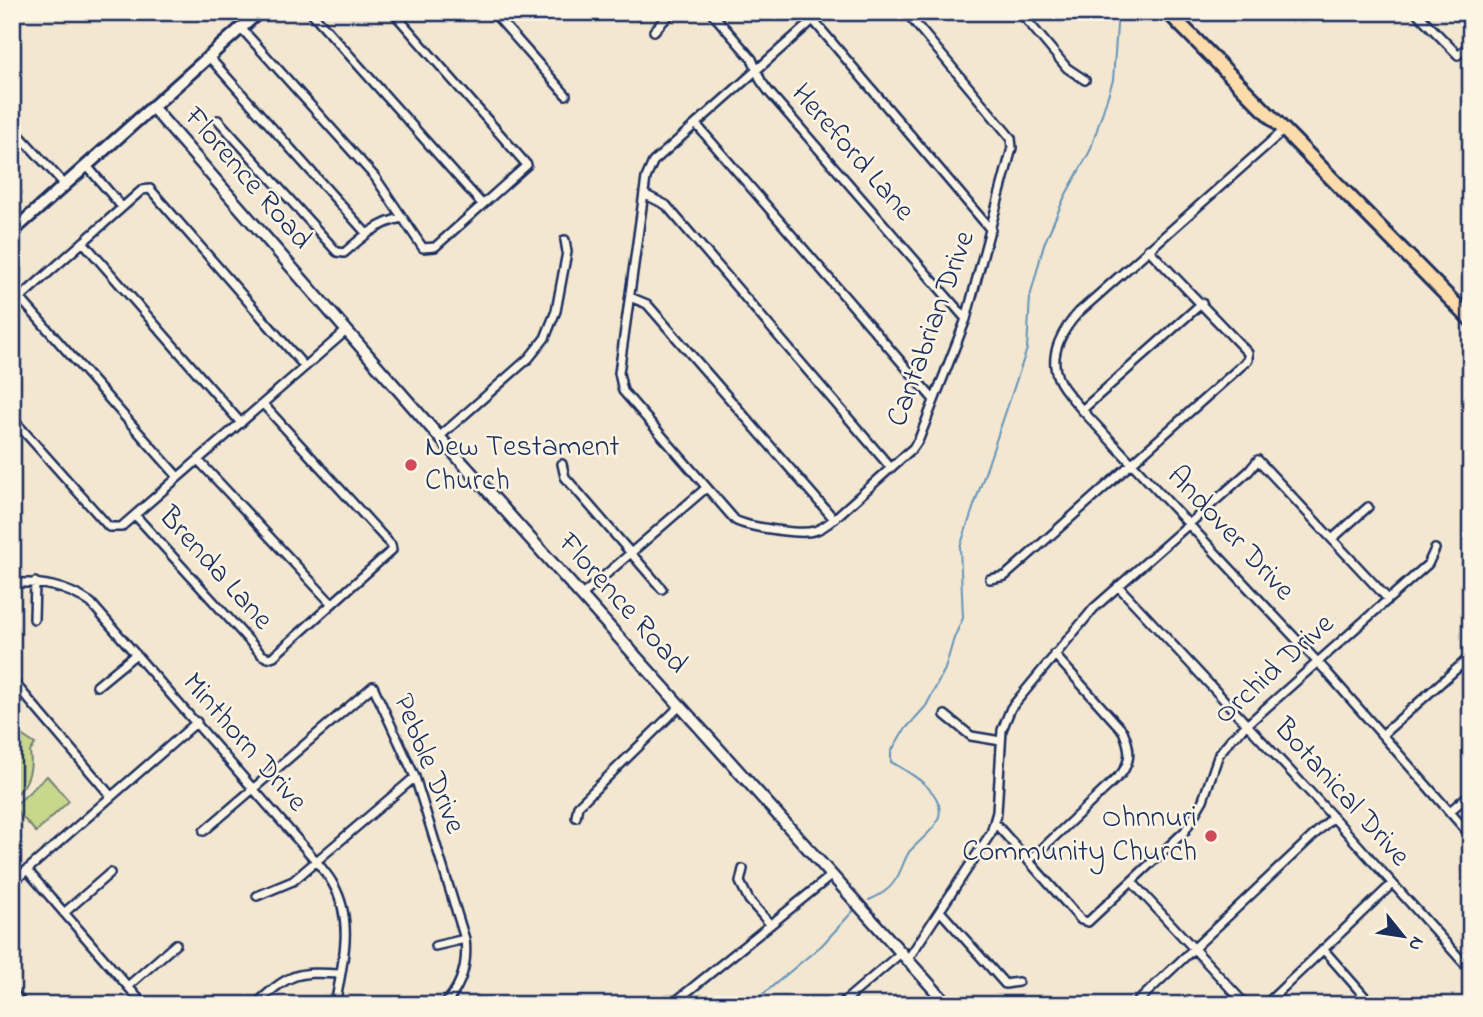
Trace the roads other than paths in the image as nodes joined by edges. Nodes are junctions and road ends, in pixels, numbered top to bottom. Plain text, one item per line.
1 (258, 12) edge
2 (311, 12) edge
3 (393, 12) edge
4 (672, 12) edge
5 (711, 12) edge
6 (822, 12) edge
7 (906, 12) edge
8 (1020, 12) edge
9 (1168, 12) edge
10 (1416, 12) edge
11 (497, 13) edge
12 (813, 20) junction
13 (241, 28) junction
14 (654, 31) dead end
15 (1471, 44) edge
16 (209, 57) junction
17 (757, 71) junction
18 (1085, 80) dead end
19 (566, 95) dead end
20 (152, 107) junction
21 (218, 121) dead end
22 (696, 124) junction
23 (12, 127) edge
24 (1284, 130) junction
25 (87, 166) junction
26 (65, 185) junction
27 (644, 194) junction
28 (482, 204) junction
29 (122, 207) junction
30 (402, 218) junction
31 (991, 230) junction
32 (12, 232) edge
33 (366, 233) junction
34 (565, 240) dead end
35 (83, 242) junction
36 (1148, 249) junction
37 (630, 297) junction
38 (20, 298) junction
39 (1202, 303) junction
40 (12, 304) edge
41 (966, 318) junction
42 (1471, 320) edge
43 (346, 331) junction
44 (305, 366) junction
45 (934, 400) junction
46 (263, 404) junction
47 (1082, 410) junction
48 (12, 418) edge
49 (241, 423) junction
50 (439, 437) junction
51 (198, 460) junction
52 (1132, 463) junction
53 (562, 464) dead end
54 (891, 468) junction
55 (178, 477) junction
56 (706, 488) junction
57 (1367, 507) dead end
58 (135, 515) junction
59 (834, 519) junction
60 (1188, 523) junction
61 (1332, 539) junction
62 (1435, 549) dead end
63 (630, 553) junction
64 (990, 579) dead end
65 (12, 582) edge
66 (35, 582) junction
67 (1118, 586) junction
68 (662, 589) dead end
69 (581, 596) junction
70 (1388, 599) junction
71 (332, 604) junction
72 (34, 619) dead end
73 (136, 654) junction
74 (1054, 654) junction
75 (1471, 656) edge
76 (1317, 662) junction
77 (12, 680) edge
78 (97, 686) dead end
79 (680, 706) junction
80 (945, 715) dead end
81 (197, 722) junction
82 (1248, 724) junction
83 (1382, 735) junction
84 (1001, 741) junction
85 (415, 777) junction
86 (254, 789) junction
87 (1471, 793) edge
88 (111, 796) junction
89 (1449, 812) junction
90 (576, 817) dead end
91 (1333, 817) junction
92 (995, 823) junction
93 (204, 831) dead end
94 (1471, 836) edge
95 (1029, 861) junction
96 (317, 862) junction
97 (743, 869) dead end
98 (27, 870) junction
99 (110, 873) dead end
100 (832, 875) junction
101 (1132, 882) junction
102 (12, 883) edge
103 (1392, 884) junction
104 (257, 896) dead end
105 (940, 911) junction
106 (64, 913) junction
107 (770, 924) junction
108 (465, 939) junction
109 (176, 944) dead end
110 (435, 946) dead end
111 (1194, 948) junction
112 (1323, 949) junction
113 (905, 955) junction
114 (1471, 971) edge
115 (340, 974) junction
116 (1018, 982) dead end
117 (128, 986) junction
118 (12, 992) edge
119 (24, 1005) edge
120 (144, 1005) edge
121 (255, 1005) edge
122 (335, 1005) edge
123 (444, 1005) edge
124 (671, 1005) edge
125 (840, 1005) edge
126 (948, 1005) edge
127 (1134, 1005) edge
128 (1246, 1005) edge
129 (1265, 1005) edge
130 (1372, 1005) edge

1 - 13 main road
2 - 28 street
3 - 28 street
4 - 14 street
5 - 17 street, Hereford Lane
6 - 12 street, Cantabrian Drive
7 - 31 street, Cantabrian Drive
8 - 18 street
9 - 24 highway
10 - 15 street
11 - 19 street
12 - 17 street, Cantabrian Drive
12 - 31 street
13 - 16 main road
13 - 30 street
16 - 20 main road
16 - 33 street
17 - 22 street, Cantabrian Drive
17 - 41 street, Hereford Lane
20 - 25 main road
20 - 43 street, Florence Road
21 - 33 street
22 - 27 street, Cantabrian Drive
22 - 45 street
23 - 26 street
24 - 36 street
24 - 42 highway
25 - 26 main road
25 - 29 street
26 - 32 main road
27 - 37 street, Cantabrian Drive
27 - 54 street
28 - 30 street
29 - 35 street
29 - 44 street
30 - 33 street
31 - 41 street, Cantabrian Drive
34 - 50 street
35 - 38 street
35 - 49 street
36 - 39 street
36 - 47 street, Andover Drive
37 - 56 street, Cantabrian Drive
37 - 59 street
38 - 40 street
38 - 55 street
39 - 47 street
39 - 52 street
41 - 45 street, Cantabrian Drive
43 - 44 street
43 - 50 street, Florence Road
44 - 46 street
45 - 54 street, Cantabrian Drive
46 - 49 street
46 - 71 street
47 - 52 street, Andover Drive
48 - 58 street, Brenda Lane
49 - 51 street
50 - 69 street, Florence Road
51 - 55 street
51 - 71 street
52 - 60 street, Andover Drive
52 - 64 street
53 - 63 street
54 - 59 street, Cantabrian Drive
55 - 58 street
56 - 59 street, Cantabrian Drive
56 - 63 street
57 - 61 street
58 - 71 street, Brenda Lane
60 - 61 street
60 - 67 street
60 - 76 street, Andover Drive
61 - 70 street
62 - 70 street, Orchid Drive
63 - 68 street
63 - 69 street
65 - 66 street, Minthorn Drive
66 - 72 street
66 - 73 street, Minthorn Drive
67 - 74 street
67 - 82 street, Botanical Drive
69 - 79 street, Florence Road
70 - 76 street, Orchid Drive
73 - 78 street
73 - 81 street, Minthorn Drive
74 - 84 street
74 - 95 street
75 - 83 street
76 - 82 street, Orchid Drive
76 - 83 street, Andover Drive
77 - 88 street
79 - 90 street
79 - 100 street, Florence Road
80 - 84 street
81 - 86 street, Minthorn Drive
81 - 88 street
82 - 91 street, Botanical Drive
82 - 101 street, Orchid Drive
83 - 89 street, Andover Drive
84 - 92 street
85 - 86 street, Pebble Drive
85 - 96 street
85 - 108 street, Pebble Drive
86 - 93 street
86 - 96 street, Minthorn Drive
87 - 89 street
88 - 98 street
89 - 94 street, Andover Drive
91 - 103 street, Botanical Drive
91 - 111 street
92 - 95 street, Orchid Drive
92 - 105 street
95 - 101 street, Orchid Drive
96 - 104 street
96 - 115 street, Minthorn Drive
97 - 107 street
98 - 102 street
98 - 106 street
99 - 106 street
100 - 107 street
100 - 113 street, Florence Road
101 - 111 street
103 - 112 street
103 - 114 street, Botanical Drive
105 - 113 street
105 - 116 street
106 - 117 street
107 - 124 street
108 - 110 street
108 - 123 street, Pebble Drive
109 - 117 street
111 - 127 street
111 - 128 street
112 - 129 street
112 - 130 street
113 - 125 street
113 - 126 street, Florence Road
115 - 121 street
115 - 122 street, Minthorn Drive
117 - 120 street
118 - 119 street

